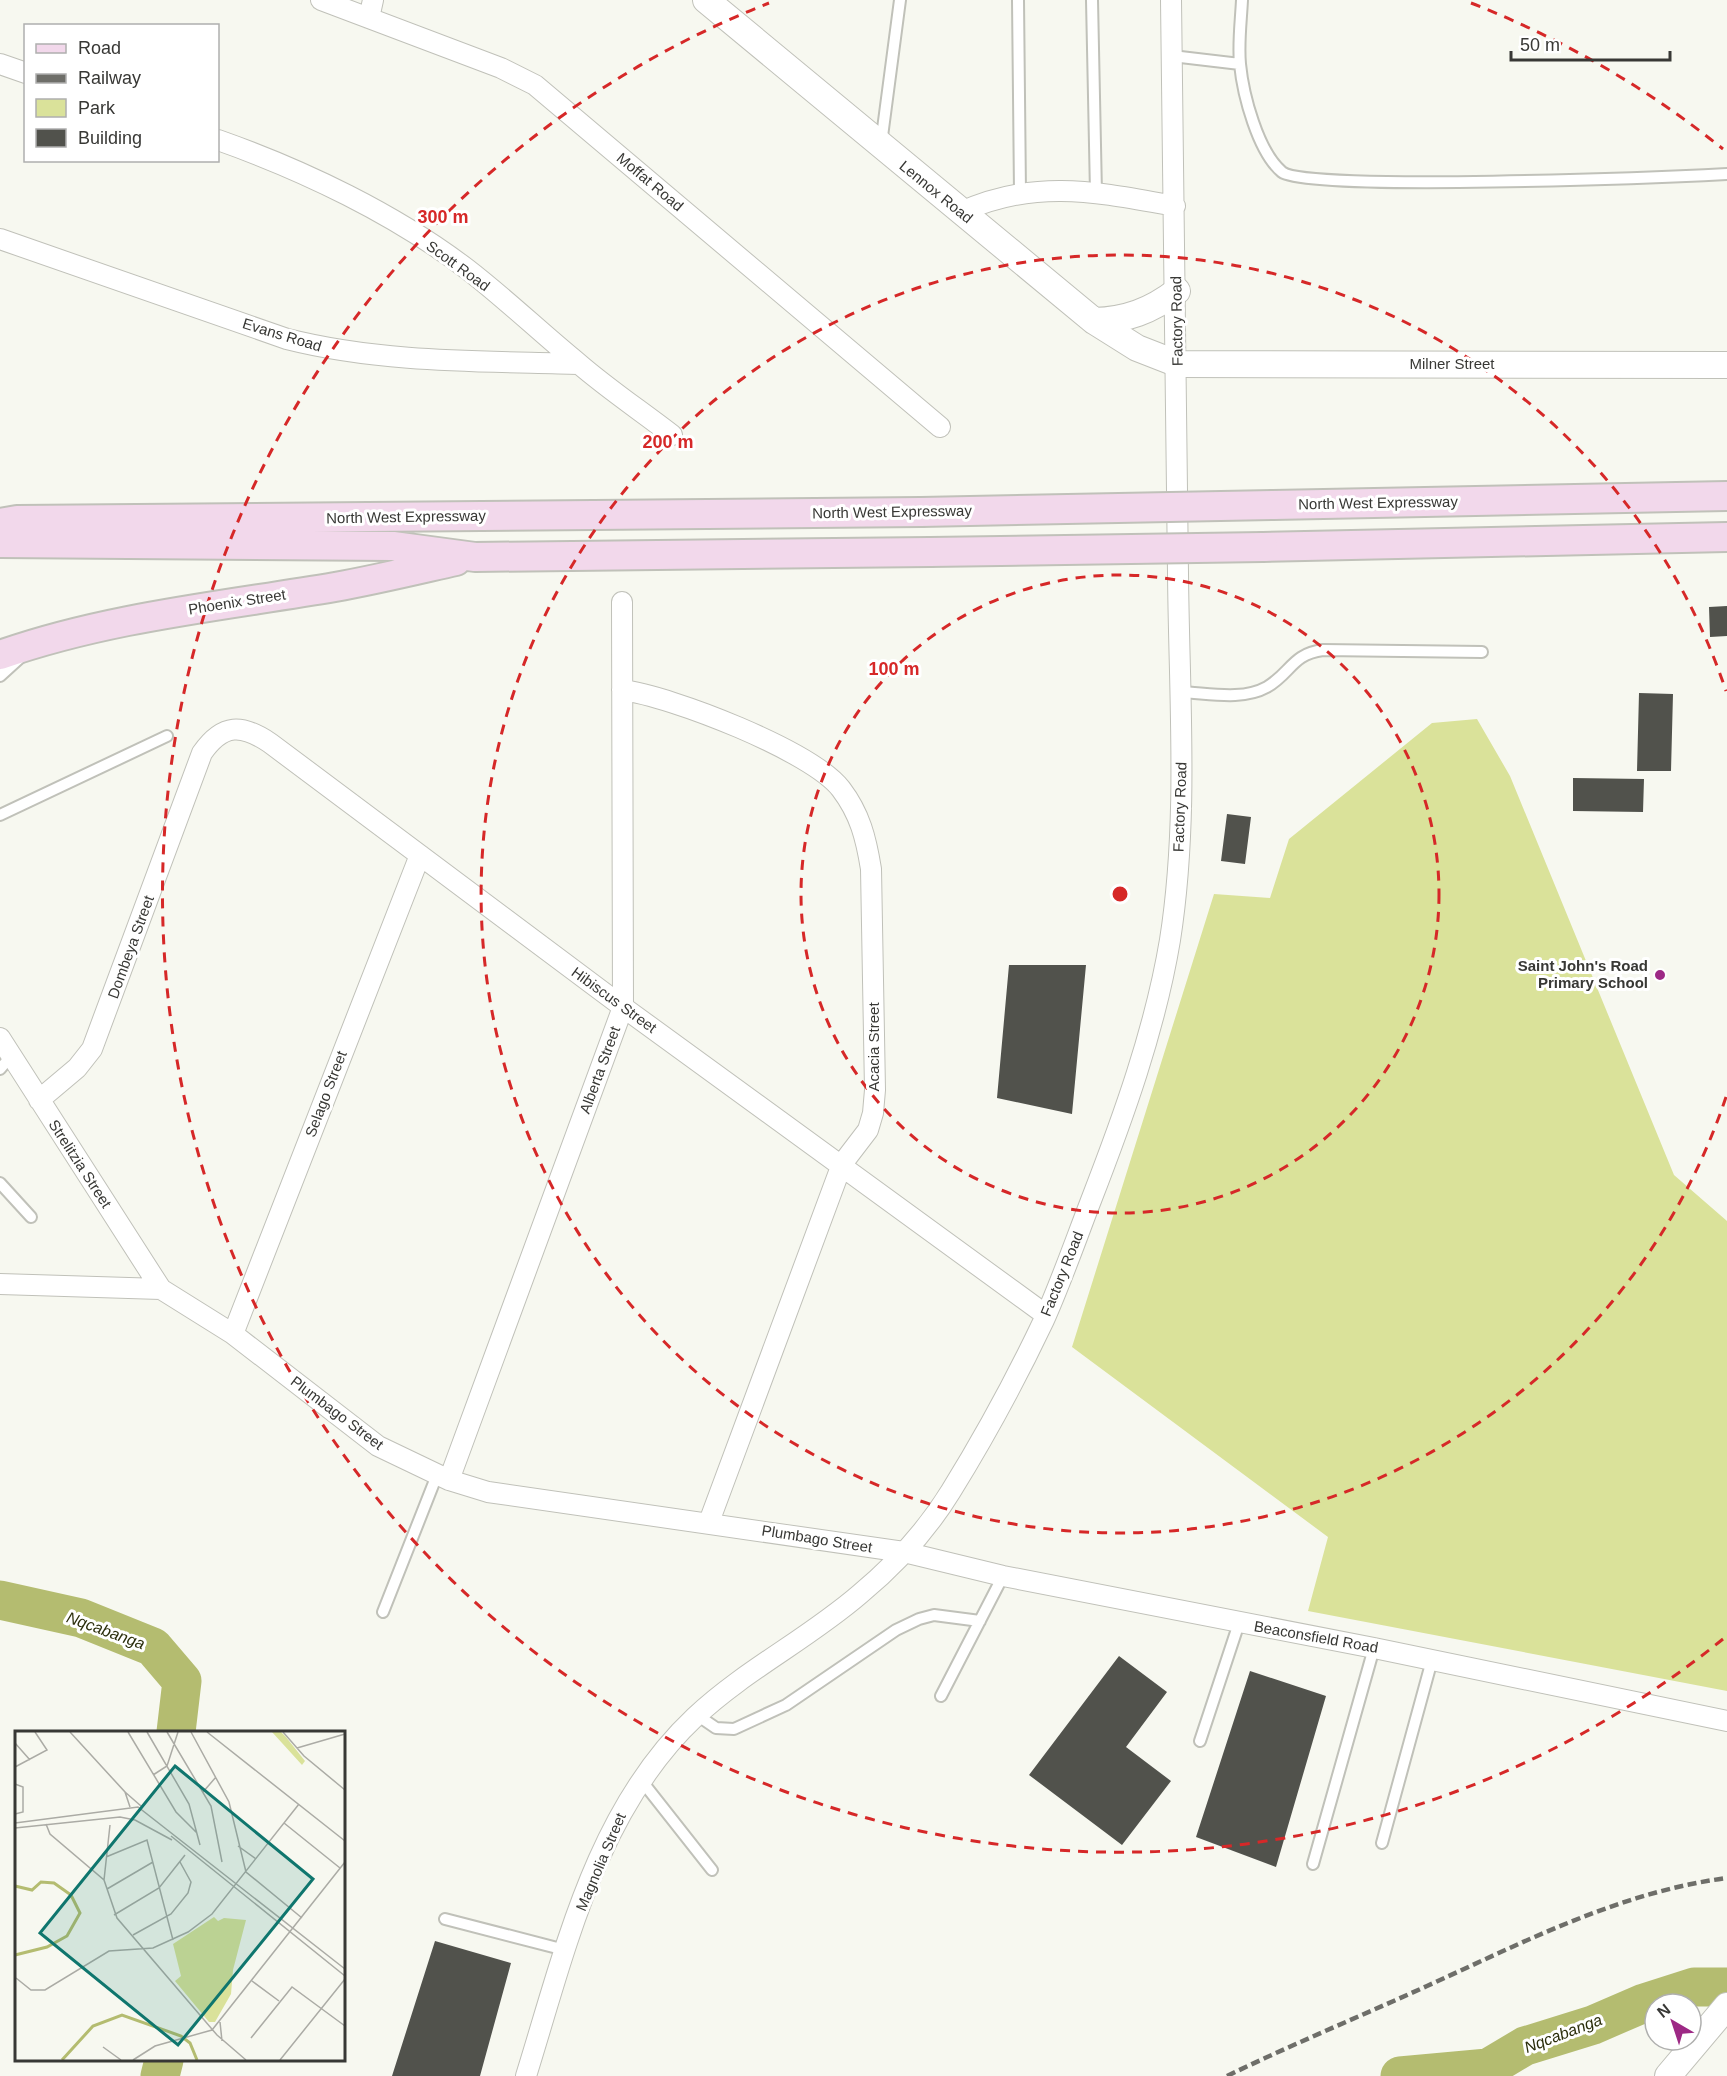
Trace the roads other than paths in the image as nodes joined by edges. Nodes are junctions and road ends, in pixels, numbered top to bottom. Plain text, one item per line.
1 (321, 0) edge
2 (706, 0) edge
3 (900, 0) edge
4 (1018, 0) edge
5 (1092, 0) edge
6 (1171, 0) edge
7 (1242, 0) edge
8 (371, 9) edge
9 (1172, 56) junction
10 (0, 64) edge
11 (1240, 64) junction
12 (24, 72) edge
13 (219, 140) edge
14 (880, 147) junction
15 (1727, 174) edge
16 (1020, 192) junction
17 (1096, 194) junction
18 (1175, 206) junction
19 (961, 212) junction
20 (0, 239) edge
21 (1177, 291) junction
22 (1094, 321) junction
23 (578, 364) junction
24 (1178, 364) junction
25 (1727, 365) edge
26 (940, 428) dead end
27 (672, 435) dead end
28 (1727, 496) edge
29 (0, 506) edge
30 (222, 519) junction
31 (0, 523) edge
32 (1727, 537) edge
33 (0, 543) edge
34 (475, 557) junction
35 (622, 602) dead end
36 (33, 644) junction
37 (1482, 652) dead end
38 (0, 655) edge
39 (0, 676) edge
40 (622, 690) junction
41 (1180, 692) junction
42 (167, 736) dead end
43 (192, 775) joint
44 (0, 815) edge
45 (420, 855) junction
46 (623, 1006) junction
47 (0, 1038) edge
48 (6, 1063) edge
49 (39, 1100) junction
50 (842, 1164) junction
51 (0, 1183) edge
52 (32, 1217) dead end
53 (0, 1284) edge
54 (160, 1289) junction
55 (1046, 1315) junction
56 (233, 1334) junction
57 (443, 1478) junction
58 (709, 1522) junction
59 (904, 1552) junction
60 (1003, 1576) junction
61 (383, 1612) dead end
62 (980, 1621) junction
63 (1239, 1623) junction
64 (1374, 1647) junction
65 (1432, 1660) junction
66 (941, 1696) dead end
67 (697, 1715) junction
68 (1727, 1721) edge
69 (1200, 1741) dead end
70 (641, 1780) junction
71 (1382, 1843) dead end
72 (1313, 1864) dead end
73 (712, 1870) dead end
74 (445, 1918) dead end
75 (565, 1950) junction
76 (1727, 2006) edge
77 (526, 2076) edge
78 (1668, 2076) edge

1 - 8 street, Moffat Road
2 - 14 street, Lennox Road
3 - 14 lane
4 - 16 lane
5 - 17 lane
6 - 9 street, Factory Road
7 - 11 lane
8 - 26 street, Moffat Road
9 - 11 lane
9 - 18 street, Factory Road
10 - 12 street
11 - 15 lane
13 - 23 street, Scott Road
14 - 19 street, Lennox Road
16 - 17 street
16 - 19 street
17 - 18 street
18 - 21 street, Factory Road
19 - 22 street, Lennox Road
20 - 23 street, Evans Road
21 - 22 street
21 - 24 street, Factory Road
22 - 24 street, Lennox Road
23 - 27 street, Scott Road
24 - 25 street, Milner Street
24 - 41 street, Factory Road
28 - 30 main road, North West Expressway, bridge
29 - 30 main road
30 - 31 main road, North West Expressway
32 - 34 main road, bridge
33 - 34 main road
34 - 36 main road, Phoenix Street
35 - 40 street, Alberta Street
36 - 38 main road, Phoenix Street
36 - 39 lane
37 - 41 lane
40 - 46 street, Alberta Street
40 - 50 street, Acacia Street
41 - 55 street, Factory Road
42 - 44 lane
43 - 45 street, Hibiscus Street
43 - 49 street, Dombeya Street
45 - 46 street, Hibiscus Street
45 - 56 street, Selago Street
46 - 50 street, Hibiscus Street
46 - 57 street, Alberta Street
47 - 48 street, Strelitzia Street
48 - 49 street, Strelitzia Street
49 - 54 street, Strelitzia Street
50 - 55 street, Hibiscus Street
50 - 58 street, Acacia Street
51 - 52 lane
53 - 54 street, Plumbago Street
54 - 56 street, Plumbago Street
55 - 59 street, Factory Road
56 - 57 street, Plumbago Street
57 - 58 street, Plumbago Street
57 - 61 lane
58 - 59 street, Plumbago Street
59 - 60 street, Beaconsfield Road
59 - 67 street, Magnolia Street
60 - 62 lane
60 - 63 street, Beaconsfield Road
62 - 66 lane
62 - 67 lane
63 - 64 street, Beaconsfield Road
63 - 69 lane
64 - 65 street, Beaconsfield Road
64 - 72 lane
65 - 68 street, Beaconsfield Road
65 - 71 lane
67 - 70 street, Magnolia Street
70 - 73 lane
70 - 75 street, Magnolia Street
74 - 75 lane
75 - 77 street, Magnolia Street
76 - 78 street

